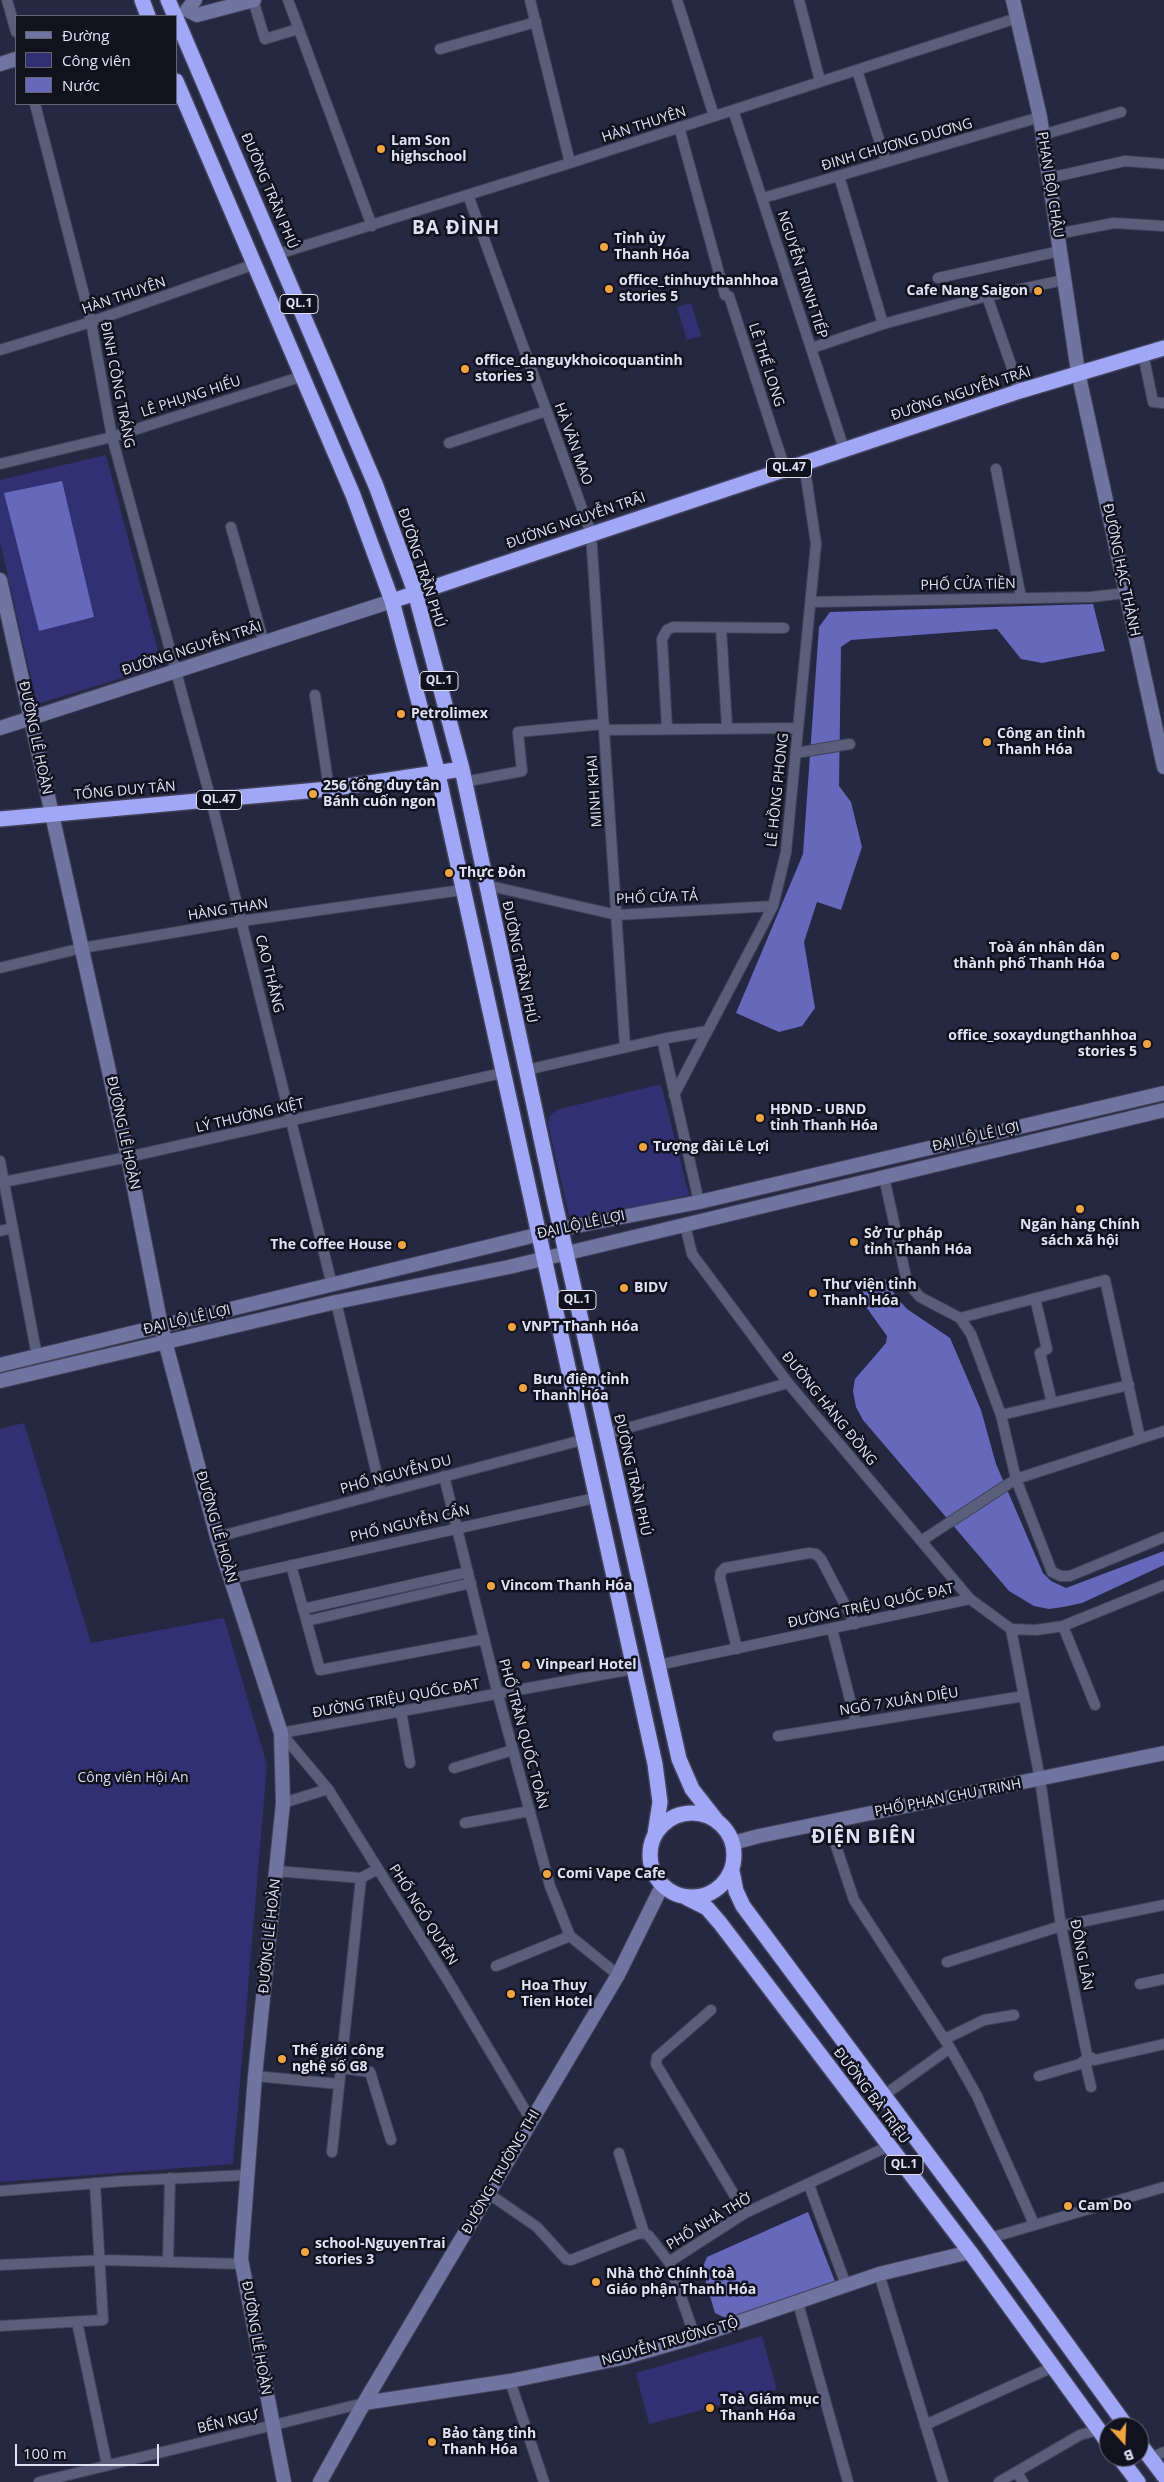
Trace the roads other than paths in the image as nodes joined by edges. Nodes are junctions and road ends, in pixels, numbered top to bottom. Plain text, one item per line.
1 (7, 0) edge
2 (142, 0) edge
3 (253, 0) edge
4 (288, 0) edge
5 (530, 0) edge
6 (677, 0) edge
7 (799, 0) edge
8 (1013, 0) edge
9 (177, 10) edge
10 (148, 15) edge
11 (1017, 18) junction
12 (536, 22) junction
13 (15, 28) edge
14 (298, 29) junction
15 (440, 49) dead end
16 (15, 59) edge
17 (0, 64) edge
18 (857, 70) junction
19 (820, 81) junction
20 (178, 86) edge
21 (35, 105) edge
22 (732, 110) junction
23 (1121, 112) dead end
24 (714, 116) junction
25 (1040, 118) junction
26 (679, 127) junction
27 (1042, 135) junction
28 (886, 162) junction
29 (570, 163) junction
30 (1164, 164) edge
31 (839, 176) junction
32 (1049, 178) junction
33 (468, 195) junction
34 (763, 198) junction
35 (372, 226) junction
36 (1164, 226) edge
37 (1057, 234) junction
38 (1060, 251) junction
39 (278, 254) junction
40 (255, 264) junction
41 (938, 278) dead end
42 (1064, 280) junction
43 (987, 296) junction
44 (91, 322) junction
45 (883, 324) junction
46 (812, 348) junction
47 (1164, 348) edge
48 (0, 350) edge
49 (1143, 354) junction
50 (1078, 372) junction
51 (303, 376) junction
52 (1020, 391) junction
53 (1164, 403) edge
54 (546, 411) junction
55 (112, 437) junction
56 (449, 443) dead end
57 (844, 449) junction
58 (804, 463) junction
59 (0, 464) edge
60 (785, 469) junction
61 (996, 470) dead end
62 (231, 527) dead end
63 (591, 533) junction
64 (0, 580) edge
65 (416, 592) junction
66 (1126, 592) junction
67 (1021, 598) junction
68 (392, 600) junction
69 (811, 602) junction
70 (721, 628) junction
71 (784, 628) dead end
72 (264, 643) junction
73 (177, 670) junction
74 (315, 695) dead end
75 (32, 718) junction
76 (604, 727) junction
77 (727, 727) junction
78 (0, 728) edge
79 (798, 728) junction
80 (667, 729) junction
81 (850, 744) dead end
82 (796, 753) junction
83 (1164, 767) edge
84 (438, 774) junction
85 (463, 775) junction
86 (330, 789) junction
87 (212, 800) junction
88 (51, 814) junction
89 (0, 819) edge
90 (486, 885) junction
91 (462, 890) junction
92 (773, 906) junction
93 (617, 915) junction
94 (242, 921) junction
95 (82, 948) junction
96 (0, 968) edge
97 (707, 1031) junction
98 (662, 1038) junction
99 (625, 1047) junction
100 (526, 1070) junction
101 (502, 1073) junction
102 (1164, 1093) edge
103 (674, 1095) junction
104 (1164, 1110) edge
105 (292, 1120) junction
106 (956, 1142) junction
107 (128, 1157) junction
108 (961, 1159) junction
109 (0, 1161) edge
110 (884, 1177) junction
111 (4, 1182) junction
112 (699, 1202) junction
113 (685, 1224) junction
114 (13, 1228) junction
115 (561, 1229) junction
116 (0, 1231) edge
117 (537, 1235) junction
118 (566, 1253) junction
119 (542, 1259) junction
120 (332, 1285) junction
121 (1035, 1298) junction
122 (336, 1302) junction
123 (960, 1318) junction
124 (162, 1326) junction
125 (166, 1342) junction
126 (37, 1356) junction
127 (0, 1365) edge
128 (0, 1381) edge
129 (788, 1383) junction
130 (1129, 1385) junction
131 (1052, 1403) junction
132 (1001, 1414) junction
133 (1164, 1431) edge
134 (606, 1434) junction
135 (1140, 1438) junction
136 (582, 1440) junction
137 (444, 1476) junction
138 (1016, 1479) junction
139 (382, 1492) junction
140 (595, 1498) junction
141 (457, 1528) junction
142 (217, 1538) junction
143 (1164, 1538) edge
144 (921, 1541) junction
145 (632, 1550) junction
146 (608, 1555) junction
147 (291, 1565) junction
148 (468, 1572) junction
149 (230, 1579) junction
150 (471, 1583) junction
151 (1164, 1585) edge
152 (970, 1599) junction
153 (304, 1609) junction
154 (307, 1621) junction
155 (855, 1624) junction
156 (1063, 1626) junction
157 (832, 1629) junction
158 (1011, 1629) junction
159 (484, 1639) junction
160 (737, 1649) junction
161 (658, 1665) junction
162 (633, 1669) junction
163 (498, 1695) junction
164 (1024, 1696) junction
165 (1095, 1705) dead end
166 (401, 1712) junction
167 (856, 1723) junction
168 (281, 1733) junction
169 (778, 1736) dead end
170 (513, 1750) junction
171 (1164, 1753) edge
172 (410, 1764) dead end
173 (454, 1768) dead end
174 (1040, 1780) junction
175 (328, 1790) junction
176 (283, 1803) junction
177 (530, 1811) junction
178 (717, 1820) junction
179 (828, 1822) junction
180 (465, 1823) dead end
181 (655, 1834) junction
182 (733, 1843) junction
183 (378, 1869) junction
184 (276, 1871) junction
185 (732, 1871) junction
186 (361, 1878) junction
187 (662, 1886) junction
188 (687, 1898) junction
189 (1164, 1905) edge
190 (1061, 1926) junction
191 (570, 1936) junction
192 (947, 1962) dead end
193 (496, 1966) dead end
194 (618, 1975) junction
195 (1164, 1979) edge
196 (1140, 1984) dead end
197 (711, 2010) dead end
198 (1014, 2015) dead end
199 (947, 2044) junction
200 (1164, 2044) edge
201 (1089, 2058) junction
202 (341, 2068) junction
203 (255, 2076) junction
204 (1039, 2076) dead end
205 (339, 2084) junction
206 (1091, 2087) dead end
207 (883, 2096) junction
208 (531, 2120) junction
209 (391, 2140) dead end
210 (889, 2146) junction
211 (332, 2152) dead end
212 (619, 2153) dead end
213 (248, 2175) junction
214 (170, 2178) junction
215 (95, 2183) junction
216 (809, 2185) junction
217 (1164, 2187) edge
218 (0, 2191) edge
219 (489, 2194) junction
220 (745, 2213) junction
221 (1034, 2224) junction
222 (644, 2233) junction
223 (990, 2238) junction
224 (970, 2252) junction
225 (101, 2260) junction
226 (168, 2262) junction
227 (669, 2262) junction
228 (242, 2264) junction
229 (0, 2265) edge
230 (879, 2274) junction
231 (846, 2285) junction
232 (798, 2303) junction
233 (77, 2322) junction
234 (0, 2326) edge
235 (695, 2337) junction
236 (1053, 2367) junction
237 (510, 2381) junction
238 (364, 2403) junction
239 (1118, 2414) junction
240 (1120, 2417) edge
241 (925, 2425) junction
242 (272, 2426) junction
243 (1098, 2430) junction
244 (1157, 2455) edge
245 (107, 2466) junction
246 (1127, 2467) edge
247 (1017, 2473) junction
248 (1164, 2476) edge
249 (39, 2482) edge
250 (284, 2482) edge
251 (320, 2482) edge
252 (544, 2482) edge
253 (848, 2482) edge
254 (943, 2482) edge
255 (998, 2482) edge
256 (1023, 2482) edge
257 (1138, 2482) edge

1 - 13 street
2 - 10 highway
3 - 9 street
3 - 14 street
4 - 14 street
5 - 12 street
6 - 24 street
7 - 19 street
8 - 11 street, PHAN BỘI CHÂU
9 - 39 highway, ĐƯỜNG TRẦN PHÚ / QL.1
11 - 18 street, HÀN THUYÊN
11 - 25 street, PHAN BỘI CHÂU
12 - 15 street
12 - 29 street
14 - 35 street
16 - 17 street
18 - 19 street, HÀN THUYÊN
18 - 28 street
19 - 22 street, HÀN THUYÊN
20 - 40 highway, QL.1
21 - 44 street, ĐINH CÔNG TRÁNG
22 - 24 street, HÀN THUYÊN
22 - 34 street, NGUYỄN TRINH TIẾP
23 - 27 street
24 - 26 street, HÀN THUYÊN
25 - 27 street, PHAN BỘI CHÂU
25 - 28 street, ĐINH CHƯƠNG DƯƠNG
26 - 29 street, HÀN THUYÊN
26 - 60 street, LÊ THẾ LONG
27 - 32 street, PHAN BỘI CHÂU
28 - 31 street, ĐINH CHƯƠNG DƯƠNG
29 - 33 street, HÀN THUYÊN
30 - 32 street
31 - 34 street, ĐINH CHƯƠNG DƯƠNG
31 - 45 street
32 - 37 street, PHAN BỘI CHÂU
33 - 35 street, HÀN THUYÊN
33 - 54 street, HÀ VĂN MAO
34 - 46 street, NGUYỄN TRINH TIẾP
35 - 39 street, HÀN THUYÊN
36 - 37 street
37 - 38 street, PHAN BỘI CHÂU
38 - 41 street
38 - 42 street, PHAN BỘI CHÂU
39 - 40 highway
39 - 65 highway, ĐƯỜNG TRẦN PHÚ / QL.1
40 - 44 street, HÀN THUYÊN
40 - 51 highway, QL.1
42 - 43 street
42 - 50 street, PHAN BỘI CHÂU
43 - 45 street
43 - 52 street
44 - 48 street, HÀN THUYÊN
44 - 55 street, ĐINH CÔNG TRÁNG
45 - 46 street
46 - 57 street, NGUYỄN TRINH TIẾP
47 - 49 highway, ĐƯỜNG NGUYỄN TRÃI / QL.47
49 - 50 highway, ĐƯỜNG NGUYỄN TRÃI / QL.47
49 - 53 street
50 - 52 highway, ĐƯỜNG NGUYỄN TRÃI / QL.47
50 - 66 street, ĐƯỜNG HẠC THÀNH
51 - 55 street, LÊ PHỤNG HIỂU
51 - 68 highway, QL.1
52 - 57 highway, ĐƯỜNG NGUYỄN TRÃI / QL.47
54 - 56 street
54 - 63 street, HÀ VĂN MAO
55 - 59 street, LÊ PHỤNG HIỂU
55 - 73 street, ĐINH CÔNG TRÁNG
57 - 58 highway, ĐƯỜNG NGUYỄN TRÃI / QL.47
58 - 60 highway, ĐƯỜNG NGUYỄN TRÃI / QL.47
58 - 69 street, LÊ HỒNG PHONG
60 - 63 highway, ĐƯỜNG NGUYỄN TRÃI / QL.47
61 - 67 street
62 - 72 street
63 - 65 highway, ĐƯỜNG NGUYỄN TRÃI / QL.47
63 - 76 street, MINH KHAI
64 - 75 street, ĐƯỜNG LÊ HOÀN
65 - 68 highway, ĐƯỜNG NGUYỄN TRÃI / QL.47
65 - 85 highway, ĐƯỜNG TRẦN PHÚ / QL.1
66 - 67 street, PHỐ CỬA TIỀN
66 - 83 street, ĐƯỜNG HẠC THÀNH
67 - 69 street, PHỐ CỬA TIỀN
68 - 72 street, ĐƯỜNG NGUYỄN TRÃI
68 - 84 highway, QL.1
69 - 79 street, LÊ HỒNG PHONG
70 - 71 street
70 - 77 street
70 - 80 street
72 - 73 street, ĐƯỜNG NGUYỄN TRÃI
73 - 75 street, ĐƯỜNG NGUYỄN TRÃI
73 - 87 street, CAO THẮNG
74 - 86 street
75 - 78 street, ĐƯỜNG NGUYỄN TRÃI
75 - 88 street, ĐƯỜNG LÊ HOÀN
76 - 80 street
76 - 85 street
76 - 93 street, MINH KHAI
77 - 79 street
77 - 80 street
79 - 82 street, LÊ HỒNG PHONG
81 - 82 street
82 - 92 street, LÊ HỒNG PHONG
84 - 85 highway, TỐNG DUY TÂN / QL.47
84 - 86 highway, TỐNG DUY TÂN / QL.47
84 - 91 highway, QL.1
85 - 90 highway, ĐƯỜNG TRẦN PHÚ / QL.1
86 - 87 highway, TỐNG DUY TÂN / QL.47
87 - 88 highway, TỐNG DUY TÂN / QL.47
87 - 94 street, CAO THẮNG
88 - 89 highway, TỐNG DUY TÂN / QL.47
88 - 95 street, ĐƯỜNG LÊ HOÀN
90 - 91 highway
90 - 93 street, PHỐ CỬA TẢ
90 - 100 highway, ĐƯỜNG TRẦN PHÚ / QL.1
91 - 94 street, HÀNG THAN
91 - 101 highway, QL.1
92 - 93 street, PHỐ CỬA TẢ
92 - 97 street, LÊ HỒNG PHONG
93 - 99 street, MINH KHAI
94 - 95 street, HÀNG THAN
94 - 105 street, CAO THẮNG
95 - 96 street, HÀNG THAN
95 - 107 street, ĐƯỜNG LÊ HOÀN
97 - 98 street
97 - 103 street, LÊ HỒNG PHONG
98 - 99 street
98 - 103 street
99 - 100 street
100 - 115 highway, ĐƯỜNG TRẦN PHÚ / QL.1
101 - 105 street, LÝ THƯỜNG KIỆT
101 - 117 highway, QL.1
102 - 106 street, ĐẠI LỘ LÊ LỢI
103 - 112 street
104 - 108 street, ĐẠI LỘ LÊ LỢI
105 - 107 street, LÝ THƯỜNG KIỆT
105 - 120 street, CAO THẮNG
106 - 108 street
106 - 112 street, ĐẠI LỘ LÊ LỢI
107 - 111 street, LÝ THƯỜNG KIỆT
107 - 124 street, ĐƯỜNG LÊ HOÀN
108 - 110 street, ĐẠI LỘ LÊ LỢI
109 - 111 street
110 - 113 street, ĐẠI LỘ LÊ LỢI
110 - 123 street
111 - 114 street
112 - 115 street, ĐẠI LỘ LÊ LỢI
113 - 118 street, ĐẠI LỘ LÊ LỢI
113 - 129 street, ĐƯỜNG HÀNG ĐỒNG
114 - 116 street
114 - 126 street
115 - 117 street, ĐẠI LỘ LÊ LỢI
115 - 118 highway, ĐƯỜNG TRẦN PHÚ / QL.1
117 - 119 highway, QL.1
117 - 120 street, ĐẠI LỘ LÊ LỢI
118 - 119 street, ĐẠI LỘ LÊ LỢI
118 - 134 highway, ĐƯỜNG TRẦN PHÚ / QL.1
119 - 122 street, ĐẠI LỘ LÊ LỢI
119 - 136 highway, QL.1
120 - 124 street, ĐẠI LỘ LÊ LỢI
121 - 123 street
121 - 130 street
121 - 131 street
122 - 125 street, ĐẠI LỘ LÊ LỢI
122 - 139 street
123 - 132 street
124 - 125 street, ĐƯỜNG LÊ HOÀN
124 - 126 street, ĐẠI LỘ LÊ LỢI
125 - 128 street, ĐẠI LỘ LÊ LỢI
125 - 142 street, ĐƯỜNG LÊ HOÀN
126 - 127 street, ĐẠI LỘ LÊ LỢI
129 - 134 street
129 - 144 street, ĐƯỜNG HÀNG ĐỒNG
130 - 131 street
130 - 135 street
131 - 132 street
132 - 138 street
133 - 135 street
134 - 145 highway, ĐƯỜNG TRẦN PHÚ / QL.1
135 - 138 street
136 - 137 street, PHỐ NGUYỄN DU
136 - 140 highway, QL.1
137 - 139 street, PHỐ NGUYỄN DU
137 - 141 street, PHỐ TRẦN QUỐC TOẢN
138 - 143 street
138 - 144 street
139 - 142 street, PHỐ NGUYỄN DU
140 - 141 street, PHỐ NGUYỄN CẨN
140 - 146 highway, QL.1
141 - 147 street, PHỐ NGUYỄN CẨN
141 - 148 street, PHỐ TRẦN QUỐC TOẢN
142 - 149 street, ĐƯỜNG LÊ HOÀN
144 - 152 street, ĐƯỜNG HÀNG ĐỒNG
145 - 146 highway
145 - 161 highway, ĐƯỜNG TRẦN PHÚ / QL.1
146 - 162 highway, QL.1
147 - 149 street, PHỐ NGUYỄN CẨN
147 - 153 street
148 - 150 street, PHỐ TRẦN QUỐC TOẢN
148 - 153 street
149 - 168 street, ĐƯỜNG LÊ HOÀN
150 - 154 street
150 - 159 street, PHỐ TRẦN QUỐC TOẢN
151 - 156 street
152 - 155 street, ĐƯỜNG TRIỆU QUỐC ĐẠT
152 - 158 street, ĐƯỜNG TRIỆU QUỐC ĐẠT
153 - 154 street
154 - 159 street
155 - 157 street, ĐƯỜNG TRIỆU QUỐC ĐẠT
155 - 160 street
156 - 158 street
156 - 165 street
157 - 160 street, ĐƯỜNG TRIỆU QUỐC ĐẠT
157 - 167 street
158 - 164 street, ĐÔNG LÂN
159 - 163 street, PHỐ TRẦN QUỐC TOẢN
160 - 161 street, ĐƯỜNG TRIỆU QUỐC ĐẠT
161 - 178 highway, ĐƯỜNG TRẦN PHÚ / QL.1
162 - 163 street, ĐƯỜNG TRIỆU QUỐC ĐẠT
162 - 181 highway, QL.1
163 - 166 street, ĐƯỜNG TRIỆU QUỐC ĐẠT
163 - 170 street, PHỐ TRẦN QUỐC TOẢN
164 - 167 street, NGÕ 7 XUÂN DIỆU
164 - 174 street, ĐÔNG LÂN
166 - 168 street, ĐƯỜNG TRIỆU QUỐC ĐẠT
166 - 172 street
167 - 169 street, NGÕ 7 XUÂN DIỆU
168 - 175 street, PHỐ NGÔ QUYỀN
168 - 176 street, ĐƯỜNG LÊ HOÀN
170 - 173 street
170 - 177 street, PHỐ TRẦN QUỐC TOẢN
171 - 174 street, PHỐ PHAN CHU TRINH
174 - 179 street, PHỐ PHAN CHU TRINH
174 - 190 street, ĐÔNG LÂN
175 - 176 street
175 - 183 street, PHỐ NGÔ QUYỀN
176 - 184 street, ĐƯỜNG LÊ HOÀN
177 - 180 street
177 - 191 street, PHỐ TRẦN QUỐC TOẢN
178 - 181 highway
178 - 182 highway
179 - 182 street, PHỐ PHAN CHU TRINH
179 - 199 street
181 - 187 highway
182 - 185 highway
183 - 186 street
183 - 208 street, PHỐ NGÔ QUYỀN
184 - 186 street
184 - 203 street, ĐƯỜNG LÊ HOÀN
185 - 188 highway
185 - 207 highway, ĐƯỜNG BÀ TRIỆU / QL.1
186 - 202 street
187 - 188 highway
187 - 194 street, ĐƯỜNG TRƯỜNG THI
188 - 210 highway, ĐƯỜNG BÀ TRIỆU / QL.1
189 - 190 street
190 - 192 street
190 - 201 street, ĐÔNG LÂN
191 - 193 street
191 - 194 street, PHỐ TRẦN QUỐC TOẢN
194 - 208 street, ĐƯỜNG TRƯỜNG THI
195 - 196 street
197 - 220 street
198 - 199 street
199 - 207 street
199 - 221 street
200 - 201 street
201 - 204 street
201 - 206 street, ĐÔNG LÂN
202 - 205 street
202 - 209 street
203 - 205 street
203 - 213 street, ĐƯỜNG LÊ HOÀN
205 - 211 street
207 - 223 highway, ĐƯỜNG BÀ TRIỆU / QL.1
208 - 219 street, ĐƯỜNG TRƯỜNG THI
210 - 216 street, PHỐ NHÀ THỜ
210 - 224 highway, ĐƯỜNG BÀ TRIỆU / QL.1
212 - 222 street
213 - 214 street
213 - 228 street, ĐƯỜNG LÊ HOÀN
214 - 215 street
214 - 226 street
215 - 218 street
215 - 225 street
216 - 220 street, PHỐ NHÀ THỜ
216 - 231 street
217 - 221 street
219 - 222 street
219 - 238 street, ĐƯỜNG TRƯỜNG THI
220 - 227 street, PHỐ NHÀ THỜ
221 - 223 street
222 - 227 street
223 - 224 highway
223 - 239 highway, ĐƯỜNG BÀ TRIỆU / QL.1
224 - 230 street, NGUYỄN TRƯỜNG TỘ
224 - 236 highway, ĐƯỜNG BÀ TRIỆU / QL.1
225 - 226 street
225 - 229 street
225 - 233 street
226 - 228 street
227 - 235 street, PHỐ NHÀ THỜ
228 - 242 street, ĐƯỜNG LÊ HOÀN
230 - 231 street, NGUYỄN TRƯỜNG TỘ
230 - 241 street
231 - 232 street, NGUYỄN TRƯỜNG TỘ
232 - 235 street, NGUYỄN TRƯỜNG TỘ
232 - 253 street
233 - 234 street
233 - 245 street
235 - 237 street, NGUYỄN TRƯỜNG TỘ
236 - 241 street
236 - 243 highway, ĐƯỜNG BÀ TRIỆU / QL.1
237 - 238 street, NGUYỄN TRƯỜNG TỘ
237 - 252 street
238 - 242 street, BẾN NGỰ
238 - 251 street, ĐƯỜNG TRƯỜNG THI
239 - 240 highway, ĐƯỜNG BÀ TRIỆU / QL.1
239 - 243 highway
241 - 254 street
242 - 245 street, BẾN NGỰ
242 - 250 street, ĐƯỜNG LÊ HOÀN
243 - 247 street
244 - 248 highway
245 - 249 street, BẾN NGỰ
246 - 257 highway
247 - 255 street
247 - 256 street

